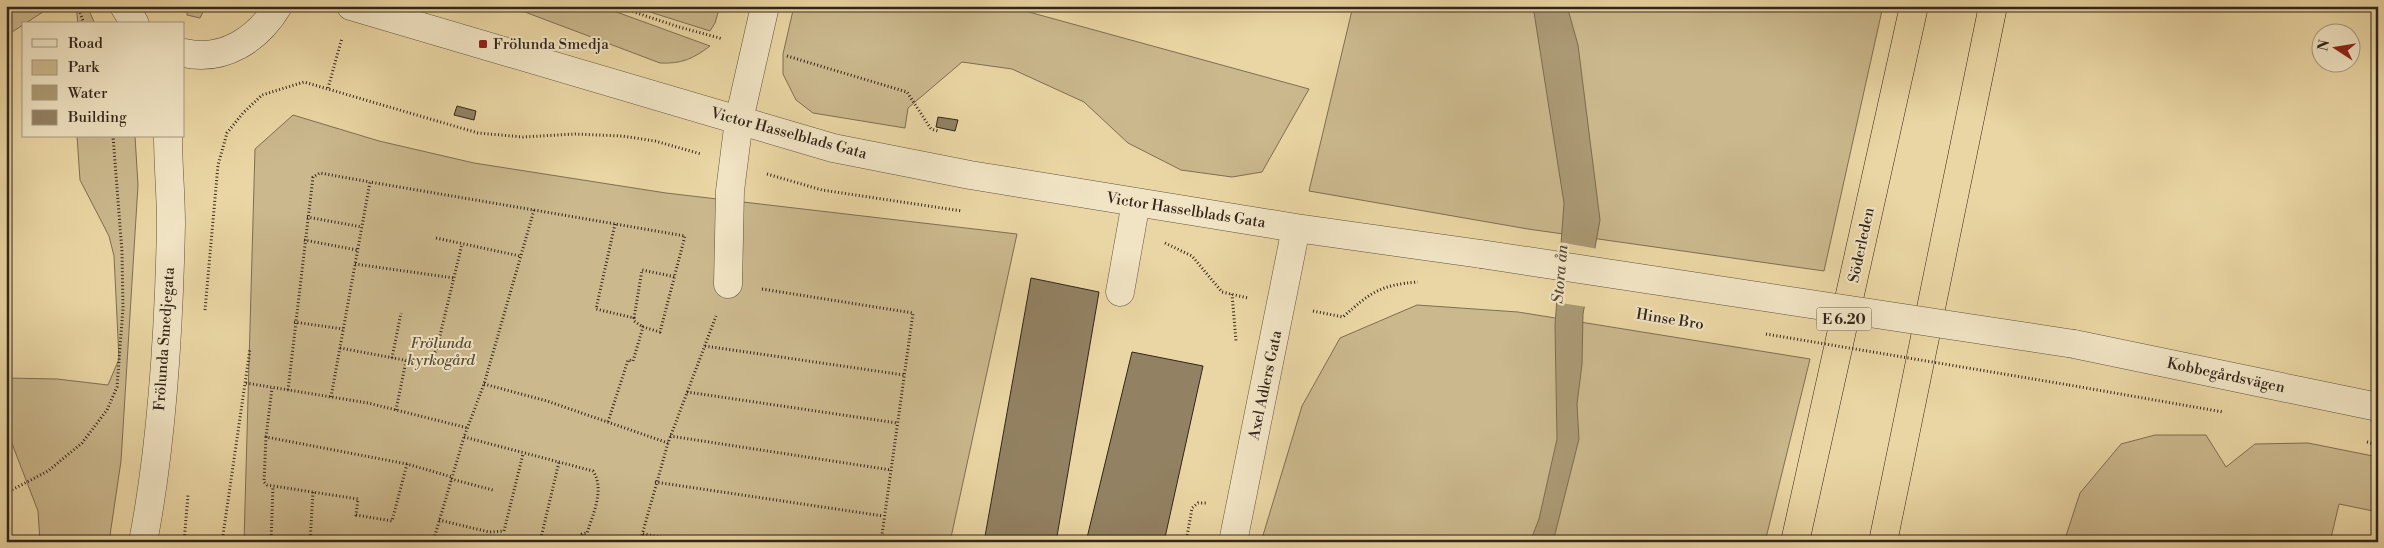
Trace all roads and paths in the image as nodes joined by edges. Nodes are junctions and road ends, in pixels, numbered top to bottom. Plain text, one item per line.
1 (78, 6) edge
2 (124, 6) edge
3 (278, 6) edge
4 (351, 6) edge
5 (766, 6) edge
6 (1914, 6) edge
7 (1993, 6) edge
8 (83, 22) edge
9 (134, 22) edge
10 (185, 53) edge
11 (328, 88) junction
12 (740, 120) junction
13 (113, 138) edge
14 (168, 138) edge
15 (734, 164) junction
16 (370, 182) junction
17 (1136, 202) junction
18 (534, 210) junction
19 (967, 212) dead end
20 (307, 217) junction
21 (615, 224) junction
22 (362, 227) junction
23 (1296, 228) junction
24 (1131, 236) junction
25 (436, 238) dead end
26 (304, 240) junction
27 (462, 244) junction
28 (358, 250) junction
29 (520, 256) junction
30 (355, 264) junction
31 (676, 277) junction
32 (454, 278) junction
33 (1427, 281) dead end
34 (728, 284) junction
35 (1120, 292) dead end
36 (1282, 304) junction
37 (401, 313) dead end
38 (204, 315) dead end
39 (634, 318) junction
40 (294, 322) junction
41 (644, 327) junction
42 (343, 329) junction
43 (1764, 334) dead end
44 (705, 346) junction
45 (340, 348) junction
46 (250, 349) dead end
47 (392, 358) junction
48 (406, 361) junction
49 (904, 375) junction
50 (246, 383) junction
51 (484, 384) junction
52 (272, 388) junction
53 (288, 390) junction
54 (687, 392) junction
55 (331, 397) junction
56 (2378, 407) edge
57 (396, 410) junction
58 (2226, 413) dead end
59 (608, 422) junction
60 (897, 423) junction
61 (468, 428) junction
62 (464, 436) junction
63 (670, 436) junction
64 (266, 437) junction
65 (2359, 440) dead end
66 (668, 443) junction
67 (2378, 445) edge
68 (523, 454) junction
69 (559, 462) junction
70 (407, 464) junction
71 (891, 470) junction
72 (452, 478) junction
73 (655, 482) junction
74 (273, 486) junction
75 (493, 490) dead end
76 (188, 492) dead end
77 (313, 492) junction
78 (6, 494) edge
79 (884, 516) junction
80 (439, 520) junction
81 (643, 534) junction
82 (143, 542) edge
83 (184, 542) edge
84 (222, 542) edge
85 (271, 542) edge
86 (310, 542) edge
87 (433, 542) edge
88 (540, 542) edge
89 (580, 542) edge
90 (640, 542) edge
91 (689, 542) edge
92 (881, 542) edge
93 (1233, 542) edge
94 (1795, 542) edge
95 (1883, 542) edge

1 - 8 path
2 - 9 street
3 - 10 street
4 - 11 path
4 - 12 street, Victor Hasselblads Gata
5 - 12 street
6 - 94 highway, Söderleden / E 6.20
7 - 95 highway
11 - 15 path
11 - 38 path
12 - 15 street
12 - 17 street, Victor Hasselblads Gata
13 - 78 path
14 - 82 street, Frölunda Smedjegata
15 - 19 path
15 - 34 street
16 - 18 path
16 - 20 path
16 - 22 path
17 - 23 street, Victor Hasselblads Gata
17 - 24 street
18 - 21 path
18 - 29 path
20 - 22 path
20 - 26 path
21 - 31 path
21 - 39 path
22 - 28 path
23 - 36 street, Axel Adlers Gata
23 - 56 street, Kobbegårdsvägen, bridge
24 - 35 street
24 - 36 path
25 - 27 path
26 - 28 path
26 - 40 path
27 - 29 path
27 - 32 path
28 - 30 path
29 - 51 path
30 - 32 path
30 - 42 path
31 - 39 path
31 - 41 path
32 - 48 path
33 - 36 path
34 - 44 path
34 - 49 path
36 - 93 street, Axel Adlers Gata
37 - 47 path
39 - 41 path
40 - 42 path
40 - 53 path
41 - 59 path
42 - 45 path
43 - 58 path, bridge
44 - 49 path
44 - 54 path
45 - 47 path
45 - 55 path
46 - 50 path
47 - 48 path
48 - 57 path
49 - 60 path
50 - 52 path
50 - 84 path
51 - 59 path
51 - 61 path
52 - 53 path
52 - 64 path
53 - 55 path
54 - 60 path
54 - 63 path
55 - 57 path
57 - 61 path
59 - 66 path
60 - 71 path
61 - 62 path
62 - 68 path
62 - 72 path
63 - 66 path
63 - 71 path
64 - 70 path
64 - 74 path
65 - 67 path
66 - 73 path
68 - 69 path
68 - 80 path
69 - 88 path
69 - 89 path
70 - 72 path
70 - 77 path
71 - 79 path
72 - 75 path
72 - 80 path
73 - 79 path
73 - 81 path
74 - 77 path
74 - 85 path
76 - 83 path
77 - 86 path
79 - 92 path
80 - 87 path
81 - 90 path
81 - 91 path

